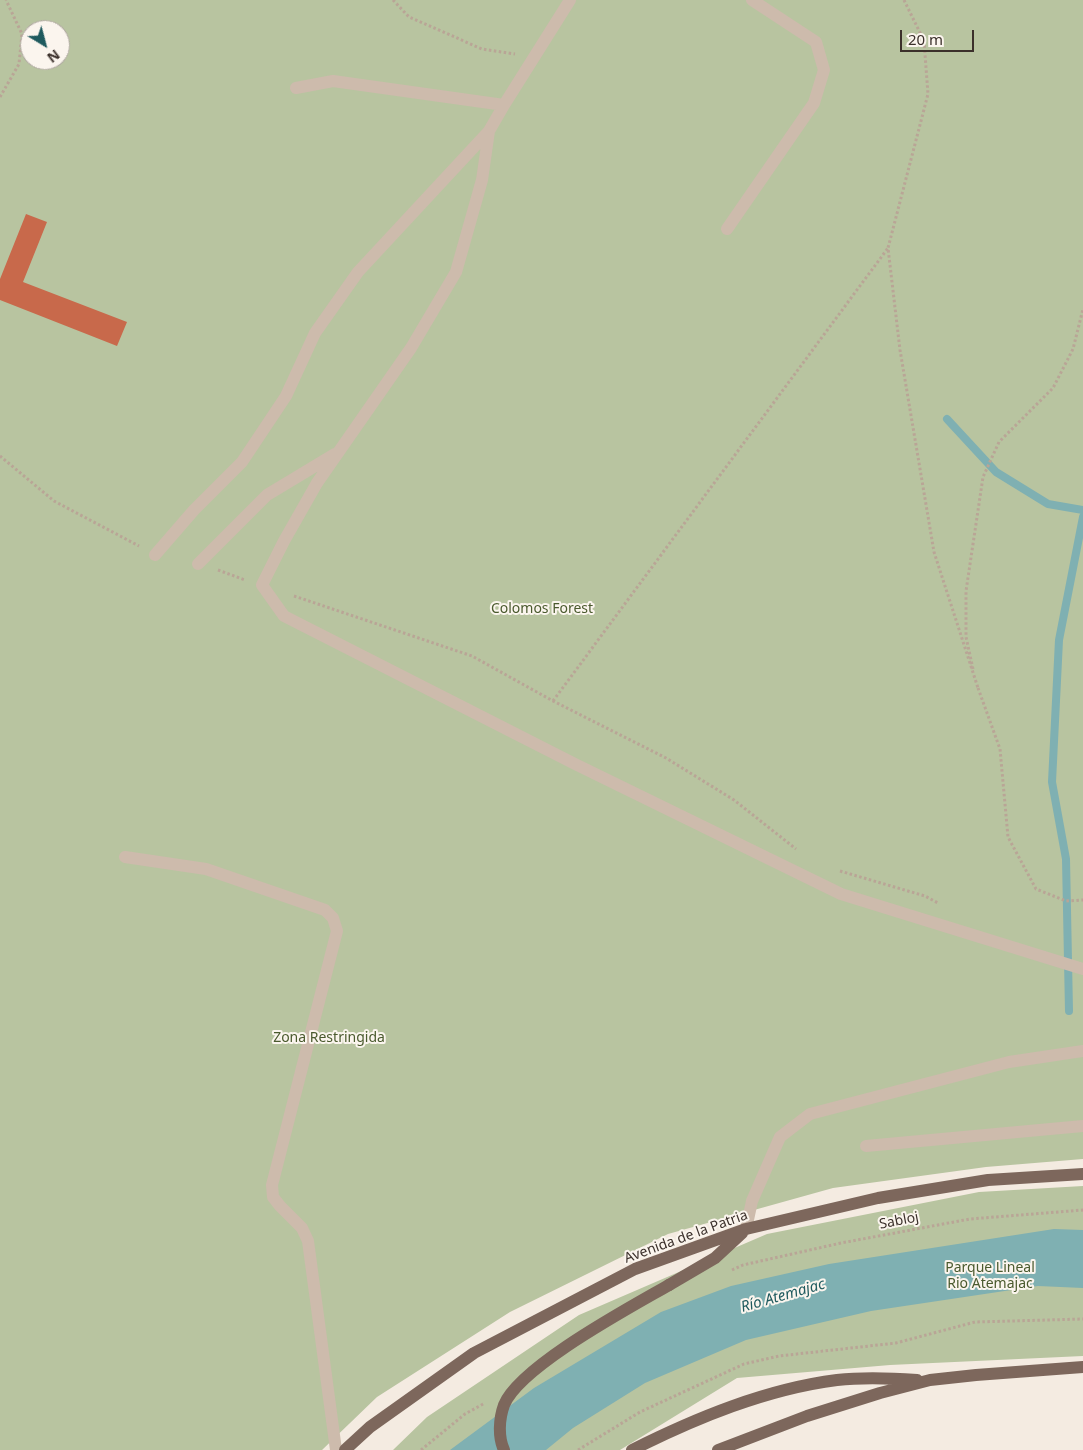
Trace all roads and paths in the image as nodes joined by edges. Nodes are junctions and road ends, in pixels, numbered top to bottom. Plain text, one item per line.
1 (6, 0) edge
2 (393, 0) edge
3 (570, 0) edge
4 (752, 0) edge
5 (904, 0) edge
6 (535, 57) junction
7 (296, 88) dead end
8 (0, 97) edge
9 (504, 105) junction
10 (490, 131) junction
11 (727, 229) dead end
12 (888, 248) junction
13 (1083, 308) edge
14 (339, 452) junction
15 (0, 456) edge
16 (155, 555) joint
17 (198, 564) joint
18 (262, 585) junction
19 (978, 688) junction
20 (554, 702) junction
21 (799, 852) dead end
22 (125, 857) dead end
23 (837, 870) dead end
24 (1083, 900) edge
25 (942, 905) dead end
26 (1083, 968) edge
27 (1083, 1052) edge
28 (1083, 1126) edge
29 (866, 1146) dead end
30 (1083, 1174) edge
31 (1083, 1210) edge
32 (746, 1229) junction
33 (730, 1271) dead end
34 (1083, 1367) edge
35 (930, 1380) junction
36 (336, 1450) edge
37 (345, 1450) edge
38 (504, 1450) edge
39 (632, 1450) edge
40 (718, 1450) edge

1 - 8 path
2 - 6 path
3 - 6 lane
4 - 11 lane
5 - 12 path
6 - 9 lane
7 - 9 lane
9 - 10 lane
10 - 14 lane
10 - 16 lane
12 - 19 path
12 - 20 path
13 - 19 path
14 - 17 lane
14 - 18 lane
15 - 16 path
17 - 18 path
18 - 20 path
18 - 26 lane
19 - 24 path
20 - 21 path
22 - 36 lane
23 - 25 path
27 - 32 lane
28 - 29 lane
30 - 32 main road, Avenida de la Patria
31 - 33 path, Sabloj
32 - 37 main road, Avenida de la Patria
32 - 38 main road, bridge
34 - 35 main road
35 - 39 main road
35 - 40 main road

